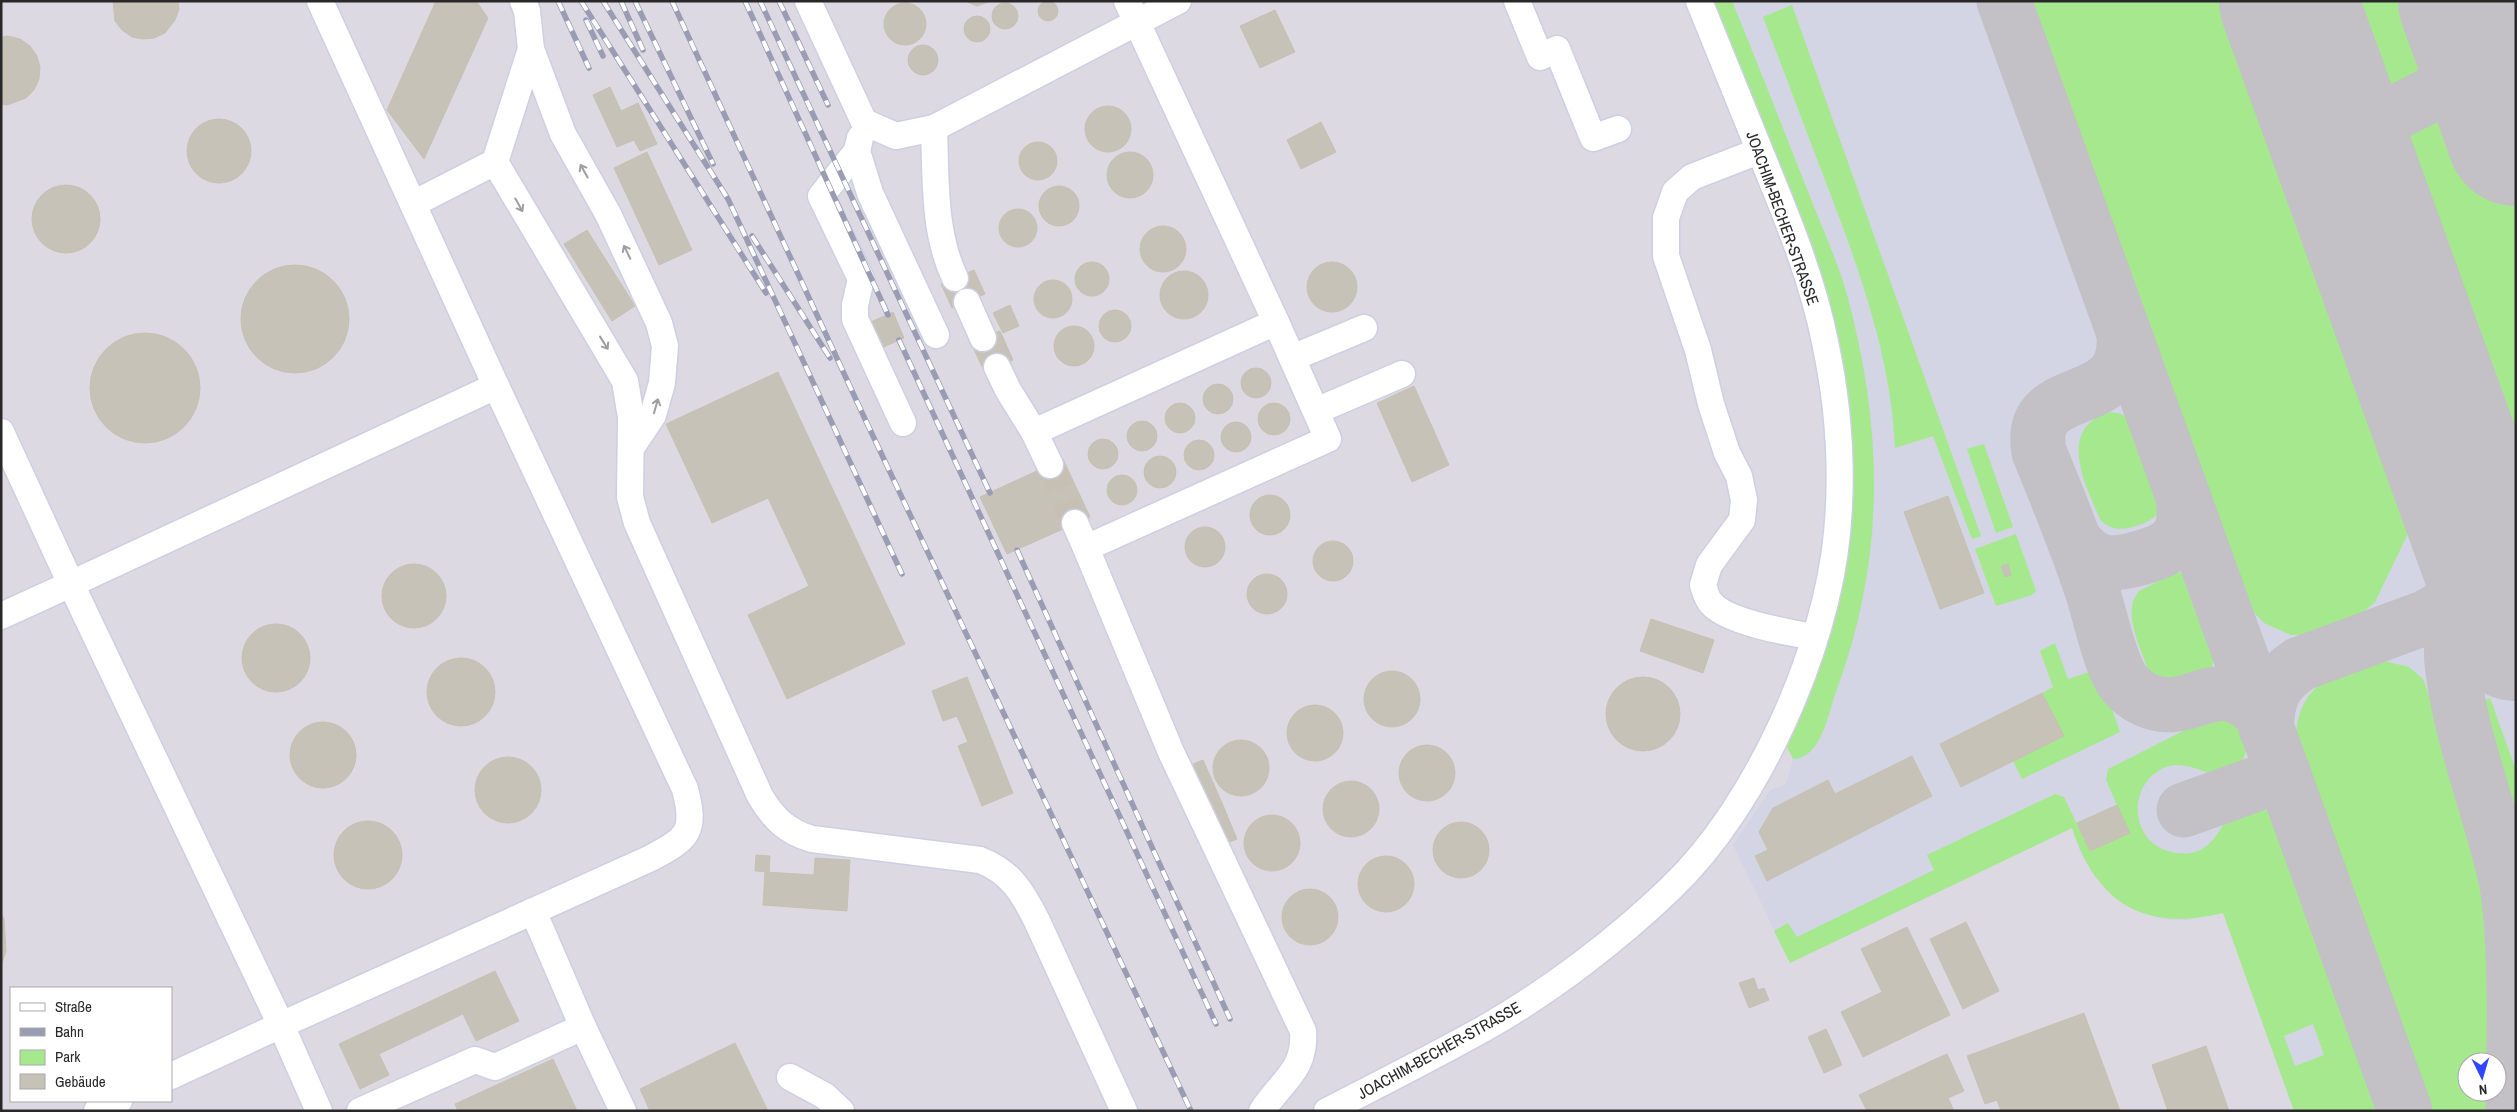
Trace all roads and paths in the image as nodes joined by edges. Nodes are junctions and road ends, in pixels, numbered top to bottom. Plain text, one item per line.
1 (320, 1) edge
2 (523, 1) edge
3 (808, 1) edge
4 (1178, 1) edge
5 (1517, 1) edge
6 (1699, 1) edge
7 (1132, 12) edge
8 (531, 50) junction
9 (864, 122) junction
10 (934, 128) junction
11 (1618, 129) dead end
12 (857, 151) junction
13 (1759, 151) junction
14 (495, 162) junction
15 (413, 204) junction
16 (955, 278) dead end
17 (966, 302) dead end
18 (1276, 322) junction
19 (1364, 328) dead end
20 (936, 335) dead end
21 (984, 338) dead end
22 (1292, 358) junction
23 (997, 367) dead end
24 (1402, 374) dead end
25 (496, 386) junction
26 (1316, 412) junction
27 (903, 423) dead end
28 (1, 432) edge
29 (1034, 432) junction
30 (632, 448) junction
31 (1050, 465) tunnel mouth
32 (1075, 524) tunnel mouth
33 (1086, 548) junction
34 (71, 584) junction
35 (1, 616) edge
36 (1814, 638) junction
37 (533, 911) junction
38 (281, 1025) junction
39 (583, 1027) junction
40 (172, 1076) edge
41 (790, 1077) dead end
42 (117, 1102) edge
43 (97, 1111) edge
44 (319, 1111) edge
45 (360, 1111) edge
46 (623, 1111) edge
47 (840, 1111) edge
48 (1124, 1111) edge
49 (1262, 1111) edge
50 (1327, 1111) edge

1 - 15 street
2 - 8 street
3 - 9 street
4 - 7 street
5 - 11 street
6 - 13 street, JOACHIM-BECHER-STRASSE
7 - 10 street
7 - 18 street
8 - 14 street
30 -> 8 street
9 - 10 street
9 - 12 street
10 - 16 street
12 - 20 street
12 - 27 street
13 - 36 street, JOACHIM-BECHER-STRASSE
13 - 36 street
14 - 15 street
14 -> 30 street
15 - 25 street
17 - 21 street
18 - 22 street
18 - 29 street
19 - 22 street
22 - 26 street
23 - 29 street
24 - 26 street
25 - 34 street
25 - 37 street
26 - 33 street
28 - 34 street
29 - 31 street
30 - 48 street
32 - 33 street
33 - 49 street
34 - 35 street
34 - 38 street
36 - 50 street, JOACHIM-BECHER-STRASSE
37 - 38 street
37 - 39 street
38 - 40 street
38 - 44 street
39 - 45 street
39 - 46 street
41 - 47 street
42 - 43 street

